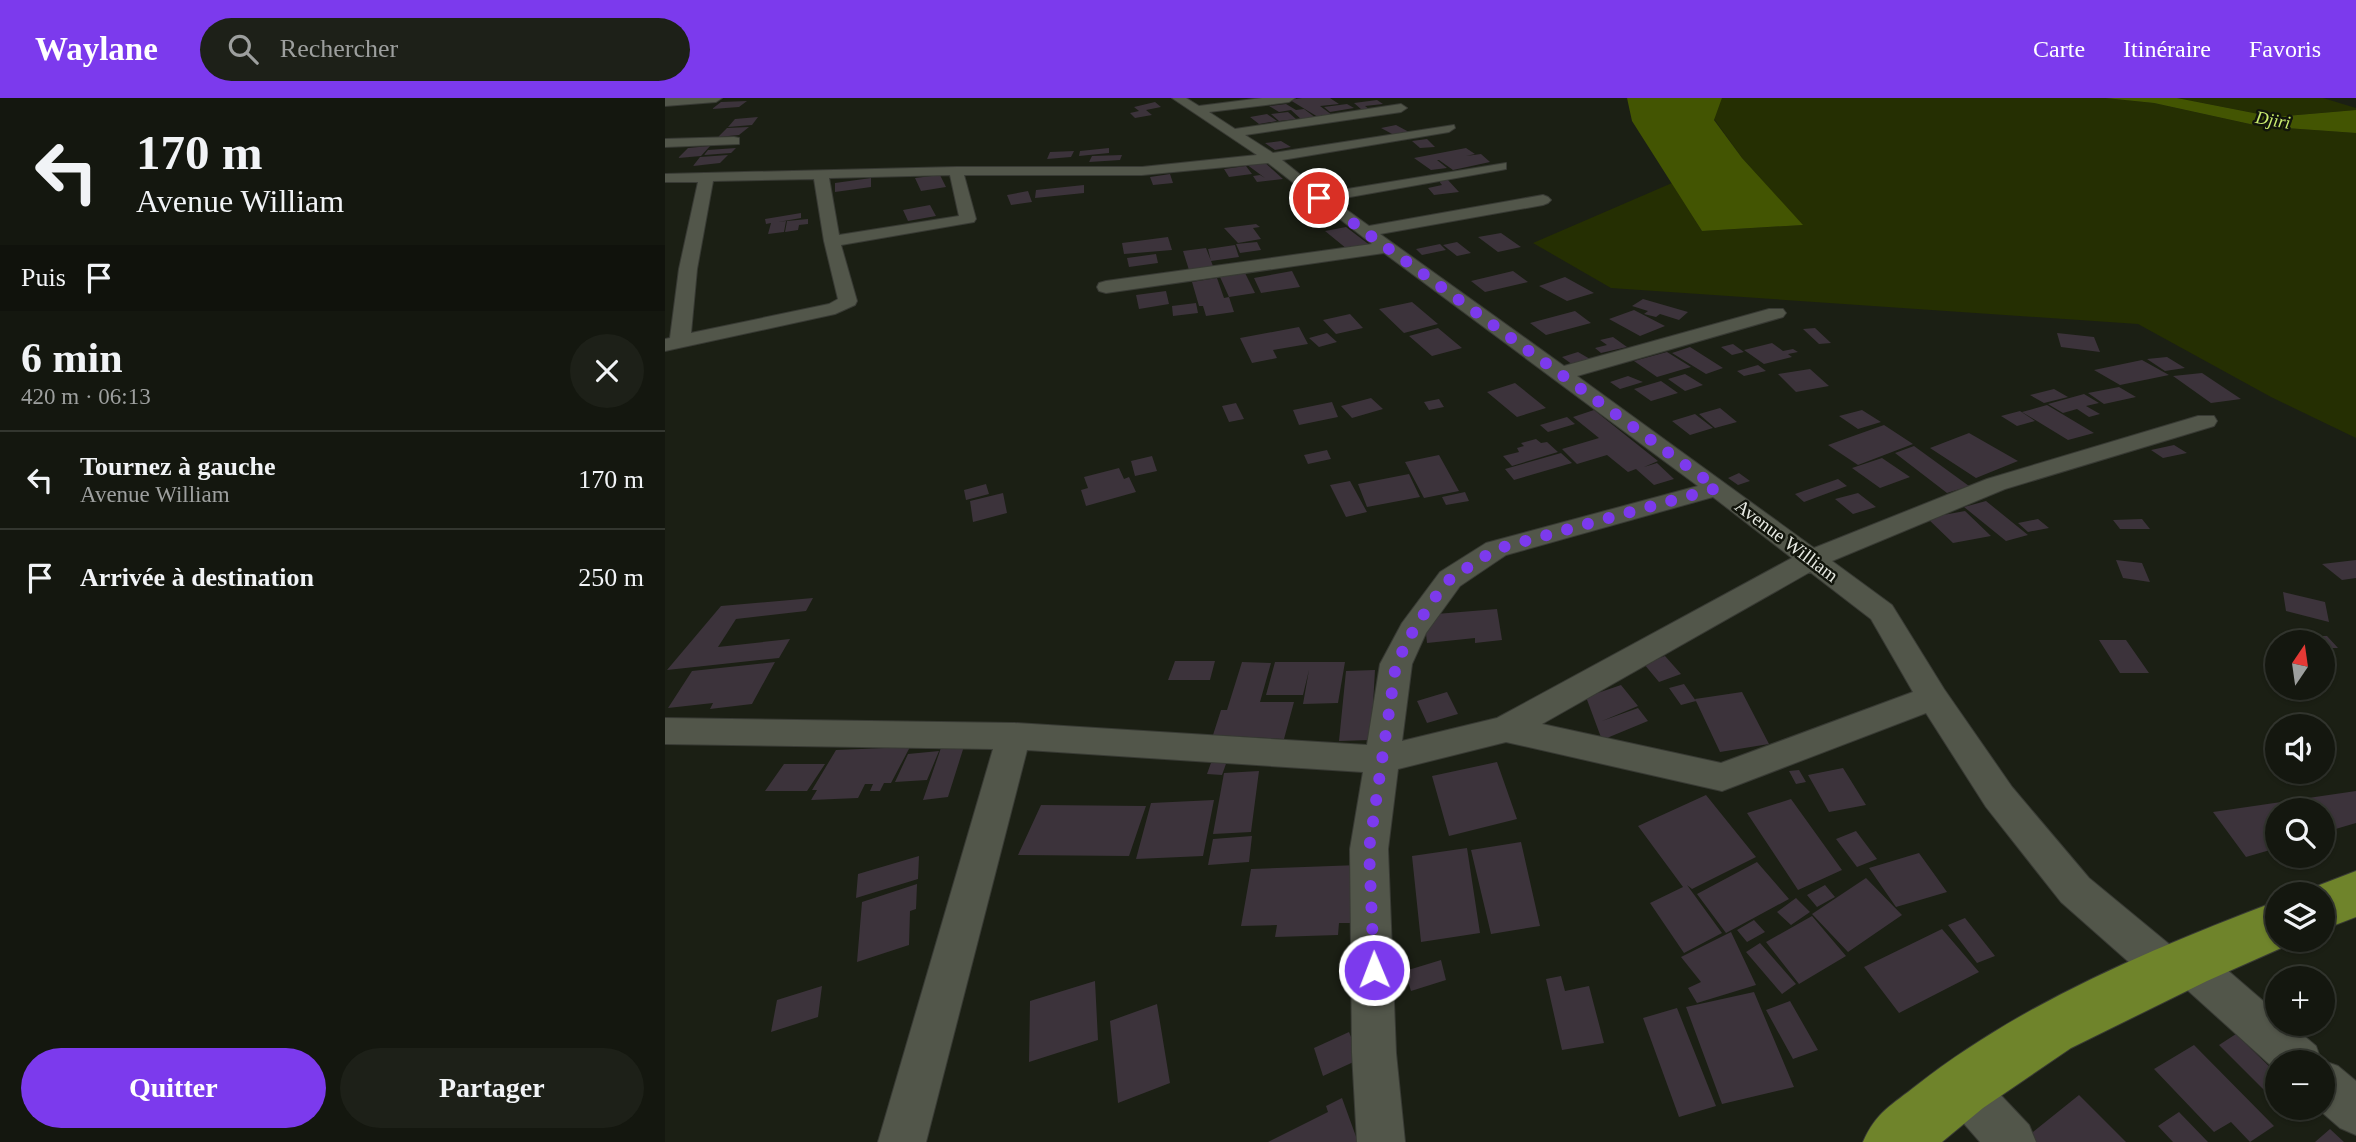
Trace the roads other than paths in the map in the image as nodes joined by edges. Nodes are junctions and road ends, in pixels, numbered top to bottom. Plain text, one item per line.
1 (716, 98) edge
2 (1289, 98) edge
3 (1379, 98) edge
4 (665, 102) edge
5 (1188, 104) edge
6 (1449, 128) dead end
7 (1234, 133) junction
8 (734, 141) dead end
9 (665, 143) edge
10 (1271, 158) junction
11 (1501, 166) dead end
12 (956, 171) junction
13 (707, 176) junction
14 (821, 176) junction
15 (665, 178) edge
16 (1319, 198) junction
17 (1543, 200) dead end
18 (1377, 239) junction
19 (832, 241) junction
20 (1106, 287) dead end
21 (1776, 313) dead end
22 (672, 344) edge
23 (1559, 374) junction
24 (2206, 421) dead end
25 (1717, 488) junction
26 (1811, 559) junction
27 (1933, 697) junction
28 (1506, 729) junction
29 (665, 731) edge
30 (1014, 736) junction
31 (1381, 760) junction
32 (2356, 894) edge
33 (2335, 902) edge
34 (2265, 930) edge
35 (2179, 968) junction
36 (2285, 1050) edge
37 (1962, 1087) junction
38 (2335, 1093) edge
39 (2356, 1112) edge
40 (902, 1142) edge
41 (1381, 1142) edge
42 (1894, 1142) edge
43 (2012, 1142) edge

1 - 4 street
2 - 5 street
3 - 7 street
5 - 7 street, Avenue William
6 - 10 street
7 - 10 street, Avenue William
8 - 9 street
10 - 12 street
10 - 16 street, Avenue William
11 - 16 street
12 - 14 street
12 - 19 street
13 - 14 street
13 - 15 street
13 - 22 street
14 - 19 street
16 - 18 street, Avenue William
17 - 18 street
18 - 20 street
18 - 23 street, Avenue William
19 - 22 street
21 - 23 street
23 - 25 street, Avenue William
24 - 26 street
25 - 26 street, Avenue William
25 - 31 street
26 - 27 street, Avenue William
26 - 28 street
27 - 28 street
27 - 35 street, Avenue William
28 - 31 street
29 - 30 street
30 - 31 street
30 - 40 street
31 - 41 street
32 - 33 highway
34 - 35 highway
35 - 36 street, Avenue William
35 - 37 highway
37 - 42 highway
37 - 43 street
38 - 39 street

